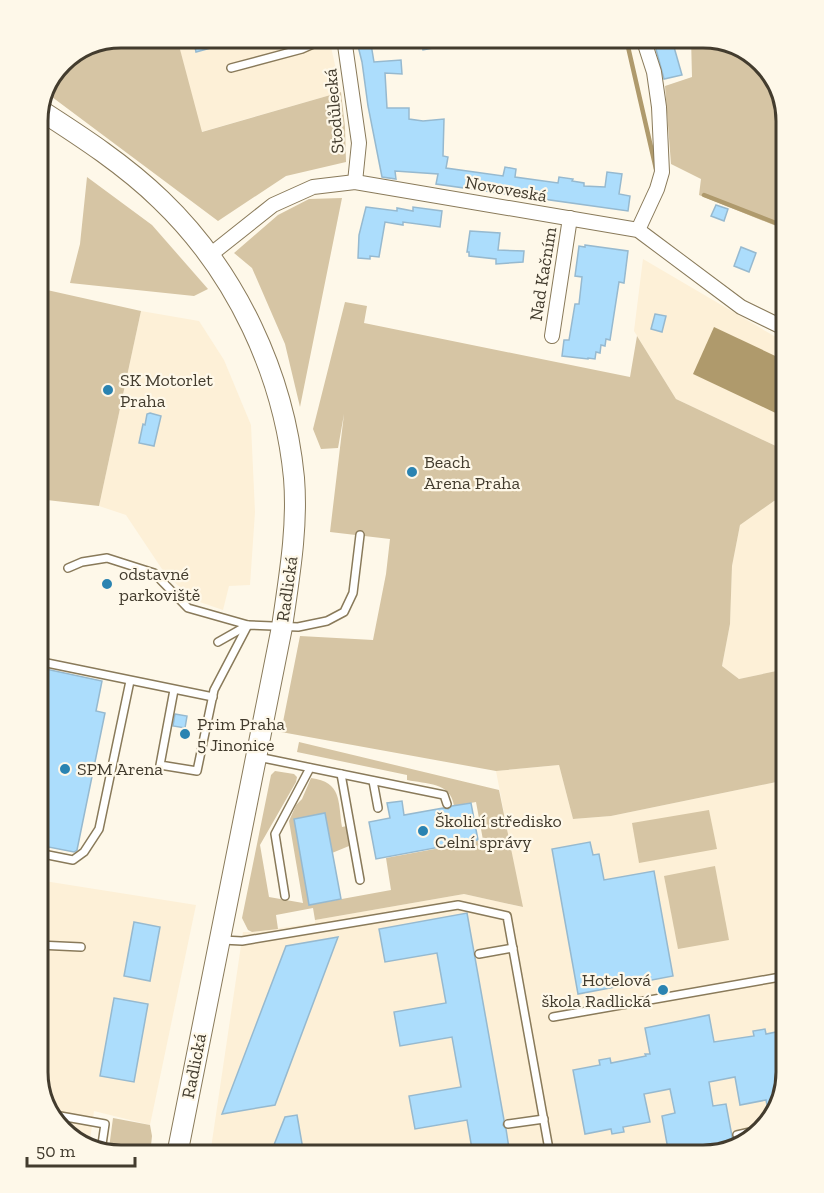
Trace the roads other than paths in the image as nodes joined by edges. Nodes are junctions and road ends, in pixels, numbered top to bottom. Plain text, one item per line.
1 (304, 48) edge
2 (345, 48) edge
3 (646, 48) edge
4 (231, 68) dead end
5 (48, 115) edge
6 (355, 182) junction
7 (570, 218) junction
8 (638, 230) junction
9 (210, 255) junction
10 (776, 324) edge
11 (552, 336) dead end
12 (360, 535) dead end
13 (68, 568) dead end
14 (248, 626) junction
15 (282, 627) junction
16 (218, 642) dead end
17 (48, 663) edge
18 (130, 681) junction
19 (174, 690) junction
20 (213, 697) junction
21 (255, 757) junction
22 (310, 768) junction
23 (341, 774) junction
24 (373, 781) junction
25 (447, 804) dead end
26 (378, 808) dead end
27 (48, 855) edge
28 (360, 880) dead end
29 (285, 896) dead end
30 (219, 940) junction
31 (48, 945) edge
32 (81, 947) dead end
33 (513, 948) junction
34 (479, 954) dead end
35 (776, 978) edge
36 (554, 1017) dead end
37 (63, 1116) edge
38 (544, 1119) junction
39 (508, 1124) dead end
40 (742, 1134) edge
41 (737, 1135) dead end
42 (102, 1143) edge
43 (179, 1145) edge
44 (548, 1145) edge

1 - 4 lane
2 - 6 street, Stodůlecká
3 - 8 street
5 - 9 main road, Radlická
6 - 7 street, Novoveská
6 - 9 street, Novoveská
7 - 8 street, Novoveská
7 - 11 street, Nad Kačním
8 - 10 street, Novoveská
9 - 15 main road, Radlická
12 - 15 lane
13 - 14 lane
14 - 15 lane
14 - 16 lane
14 - 20 lane
15 - 21 main road, Radlická
17 - 18 lane
18 - 19 lane
18 - 27 lane
19 - 20 lane
19 - 20 lane
21 - 22 lane
21 - 30 main road, Radlická
22 - 23 lane
22 - 29 lane
23 - 24 lane
23 - 28 lane
24 - 25 lane
24 - 26 lane
30 - 33 lane
30 - 43 main road, Radlická
31 - 32 lane
33 - 34 lane
33 - 38 lane
35 - 36 lane
37 - 42 lane
38 - 39 lane
38 - 44 lane
40 - 41 lane

